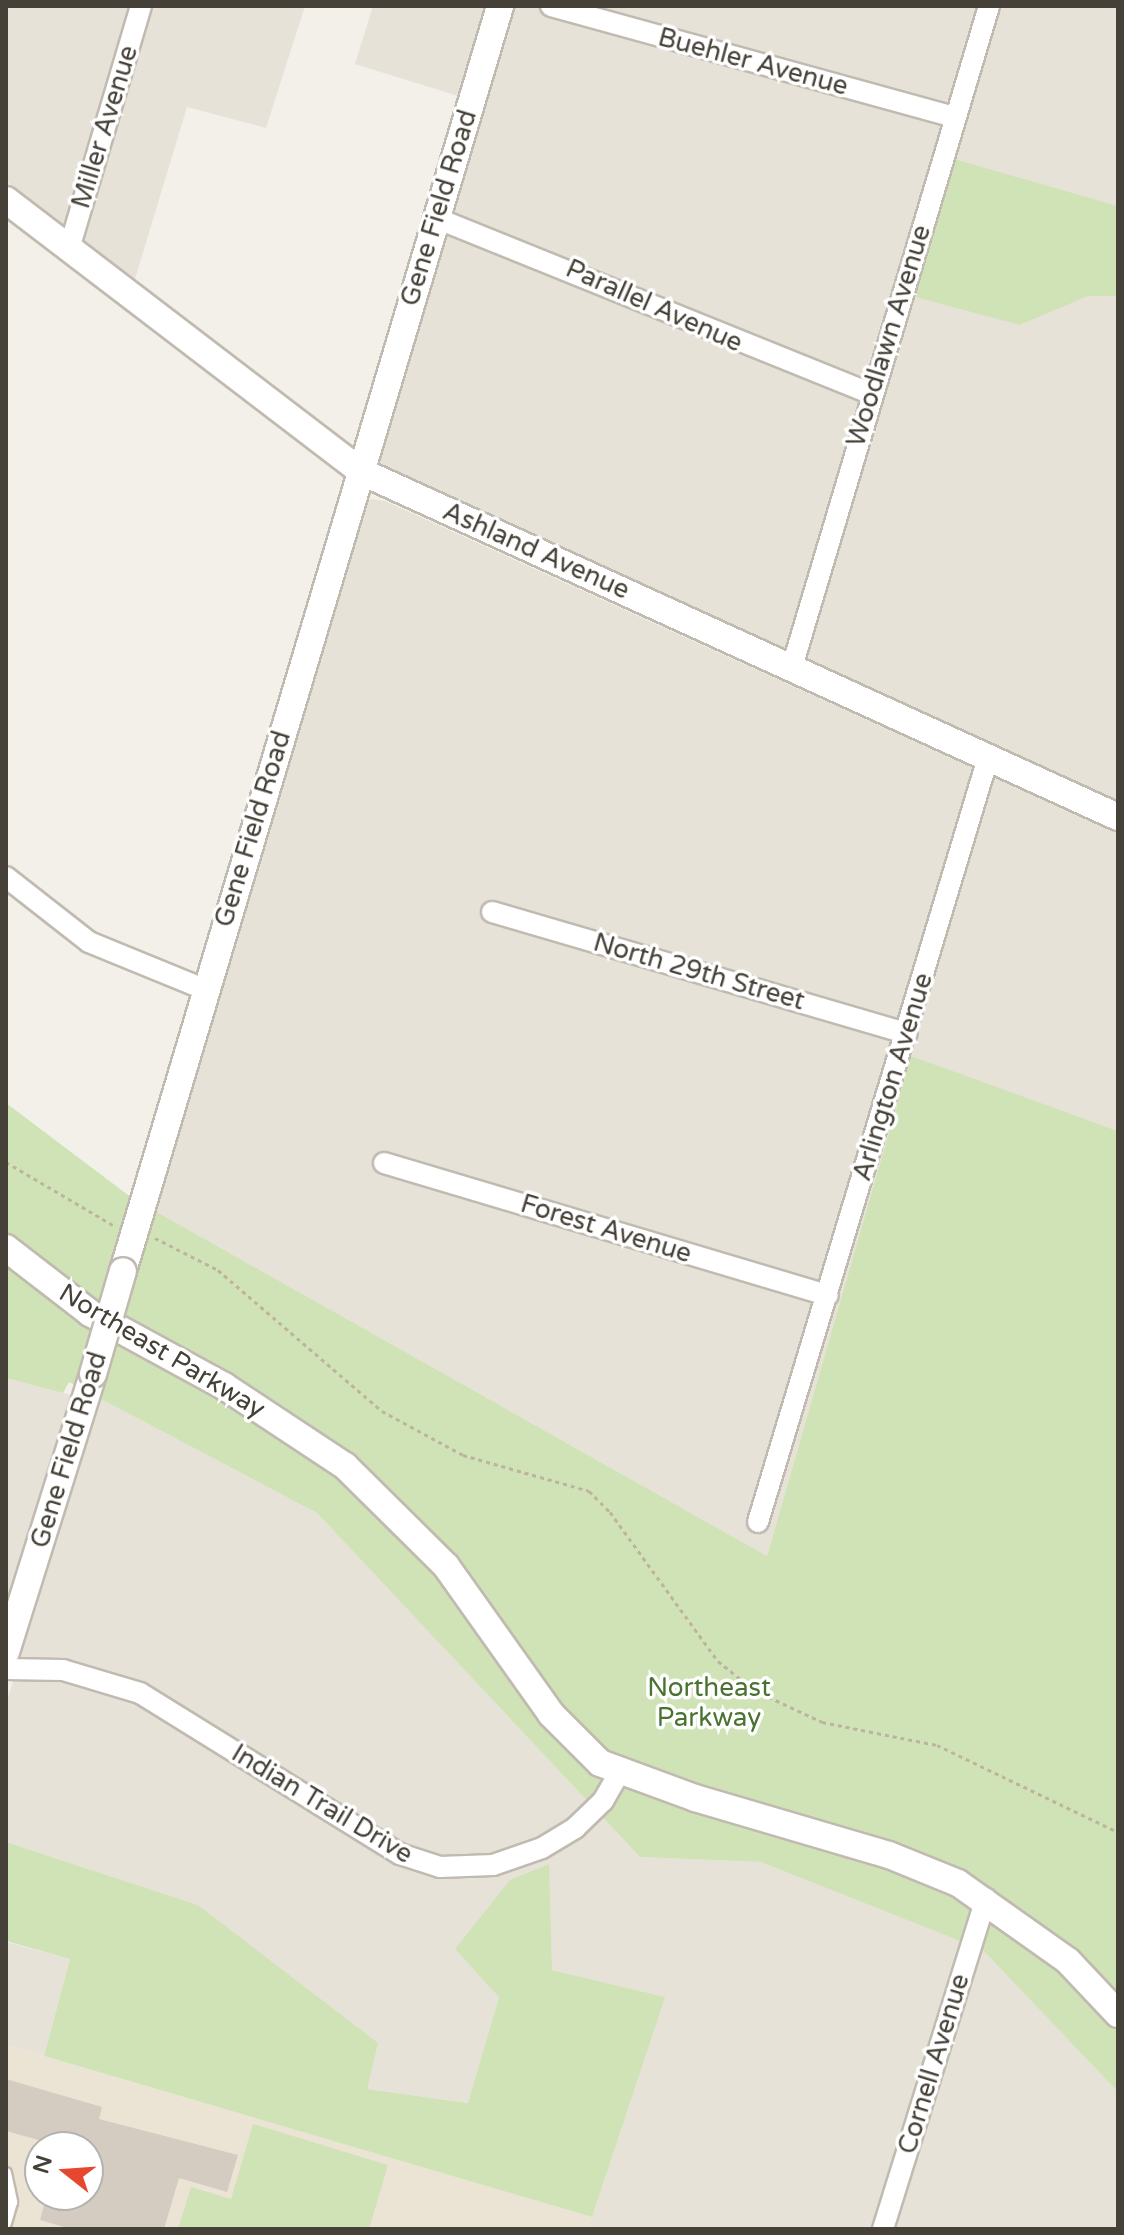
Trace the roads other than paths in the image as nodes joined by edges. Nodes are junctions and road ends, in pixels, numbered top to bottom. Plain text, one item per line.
1 (141, 6) edge
2 (500, 6) edge
3 (551, 6) edge
4 (989, 6) edge
5 (955, 117) junction
6 (6, 200) edge
7 (436, 218) junction
8 (69, 249) junction
9 (872, 394) junction
10 (360, 471) junction
11 (792, 667) junction
12 (988, 758) junction
13 (1118, 817) edge
14 (6, 877) edge
15 (492, 912) dead end
16 (206, 990) junction
17 (907, 1033) junction
18 (384, 1163) dead end
19 (6, 1248) edge
20 (828, 1295) junction
21 (758, 1522) dead end
22 (6, 1652) edge
23 (6, 1669) edge
24 (620, 1772) junction
25 (986, 1899) junction
26 (1118, 2014) edge
27 (6, 2173) edge
28 (6, 2223) edge
29 (883, 2229) edge

1 - 8 street, Miller Avenue
2 - 7 street, Gene Field Road
3 - 5 street, Buehler Avenue
4 - 5 street, Woodlawn Avenue
5 - 9 street, Woodlawn Avenue
6 - 8 street, Ashland Avenue
7 - 9 street, Parallel Avenue
7 - 10 street, Gene Field Road
8 - 10 street, Ashland Avenue
9 - 11 street, Woodlawn Avenue
10 - 11 street, Ashland Avenue
10 - 16 street, Gene Field Road
11 - 12 street, Ashland Avenue
12 - 13 street, Ashland Avenue
12 - 17 street, Arlington Avenue
14 - 16 street
15 - 17 street, North 29th Street
16 - 22 street, Gene Field Road, bridge
17 - 20 street, Arlington Avenue
18 - 20 street, Forest Avenue
19 - 24 street, Northeast Parkway
20 - 21 street, Arlington Avenue
23 - 24 street, Indian Trail Drive
24 - 25 street, Northeast Parkway
25 - 26 street, Northeast Parkway
25 - 29 street, Cornell Avenue
27 - 28 lane

